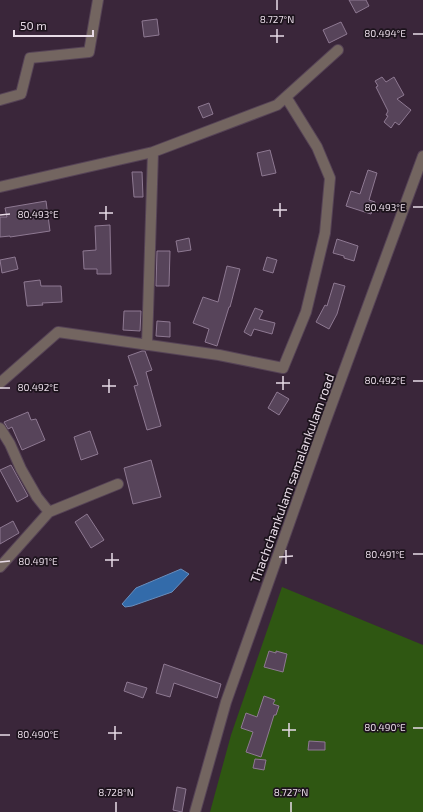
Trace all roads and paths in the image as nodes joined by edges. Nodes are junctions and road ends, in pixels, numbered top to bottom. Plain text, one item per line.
1 (98, 0) edge
2 (338, 50) dead end
3 (286, 97) junction
4 (0, 100) edge
5 (153, 152) junction
6 (423, 156) edge
7 (0, 187) edge
8 (147, 345) junction
9 (0, 382) edge
10 (0, 428) edge
11 (118, 484) dead end
12 (49, 512) junction
13 (0, 567) edge
14 (195, 812) edge

1 - 4 street
2 - 3 street
3 - 5 street
3 - 8 street
5 - 7 street
5 - 8 street
6 - 14 street, Thachchankulam samalankulam road
8 - 9 street
10 - 12 street
11 - 12 street
12 - 13 street

